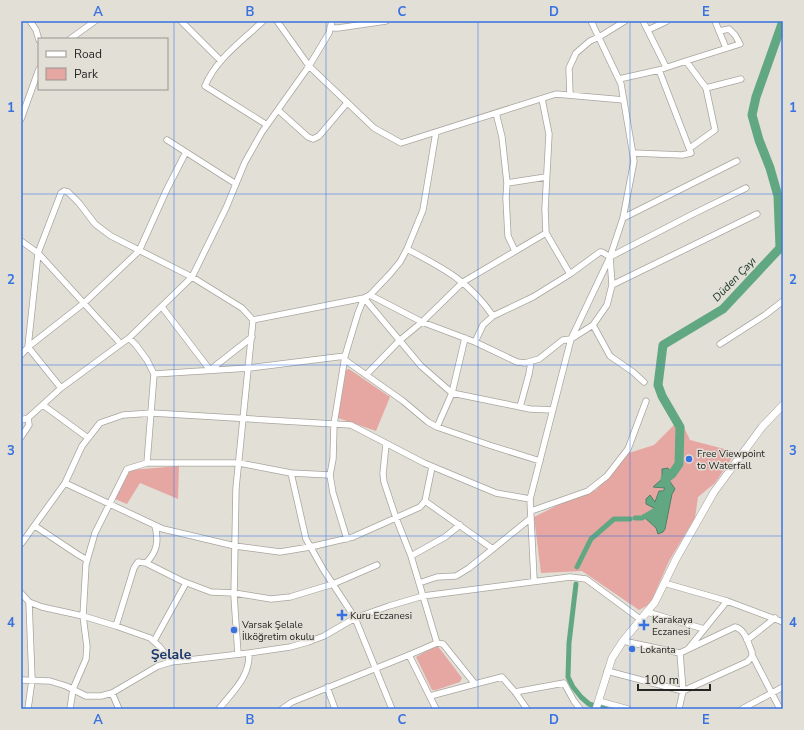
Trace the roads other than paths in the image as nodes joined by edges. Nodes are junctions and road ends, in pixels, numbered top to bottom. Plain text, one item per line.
1 (30, 21) edge
2 (95, 21) edge
3 (181, 21) edge
4 (263, 21) edge
5 (277, 21) edge
6 (332, 21) edge
7 (386, 21) edge
8 (591, 21) edge
9 (625, 21) edge
10 (643, 21) edge
11 (667, 21) edge
12 (715, 21) edge
13 (330, 28) junction
14 (648, 30) junction
15 (719, 31) junction
16 (599, 37) junction
17 (38, 38) edge
18 (71, 38) edge
19 (726, 48) junction
20 (220, 60) junction
21 (686, 61) junction
22 (309, 66) junction
23 (666, 67) junction
24 (659, 70) junction
25 (38, 72) edge
26 (619, 79) junction
27 (741, 79) dead end
28 (706, 88) junction
29 (570, 95) junction
30 (542, 99) junction
31 (624, 100) junction
32 (348, 103) junction
33 (278, 110) junction
34 (496, 113) junction
35 (21, 119) edge
36 (267, 125) junction
37 (436, 132) junction
38 (168, 140) dead end
39 (690, 148) junction
40 (186, 152) junction
41 (633, 153) junction
42 (737, 161) dead end
43 (546, 177) junction
44 (507, 183) junction
45 (236, 184) junction
46 (746, 188) dead end
47 (757, 214) dead end
48 (623, 218) junction
49 (546, 233) junction
50 (21, 241) edge
51 (407, 249) junction
52 (139, 251) junction
53 (515, 251) junction
54 (38, 253) junction
55 (610, 257) junction
56 (570, 274) junction
57 (192, 277) junction
58 (463, 282) junction
59 (612, 285) junction
60 (370, 295) junction
61 (364, 298) junction
62 (783, 301) edge
63 (84, 303) junction
64 (162, 307) junction
65 (493, 316) junction
66 (253, 320) junction
67 (422, 322) junction
68 (593, 325) junction
69 (252, 337) junction
70 (129, 338) junction
71 (465, 338) junction
72 (571, 339) junction
73 (399, 341) junction
74 (475, 342) junction
75 (121, 344) junction
76 (720, 344) dead end
77 (28, 347) junction
78 (21, 354) edge
79 (345, 358) junction
80 (531, 362) junction
81 (249, 368) junction
82 (210, 370) junction
83 (154, 374) junction
84 (366, 375) junction
85 (644, 382) dead end
86 (61, 388) junction
87 (452, 394) junction
88 (646, 401) dead end
89 (43, 405) junction
90 (783, 405) edge
91 (520, 407) junction
92 (553, 410) junction
93 (151, 413) junction
94 (28, 418) junction
95 (244, 419) junction
96 (21, 420) edge
97 (334, 424) junction
98 (437, 427) junction
99 (21, 437) edge
100 (88, 438) junction
101 (386, 444) junction
102 (540, 461) junction
103 (147, 463) junction
104 (239, 463) junction
105 (432, 467) junction
106 (291, 473) junction
107 (330, 475) junction
108 (65, 483) junction
109 (530, 499) junction
110 (425, 501) junction
111 (108, 504) junction
112 (531, 511) junction
113 (396, 518) junction
114 (531, 518) junction
115 (460, 525) junction
116 (35, 526) junction
117 (156, 526) junction
118 (347, 539) junction
119 (21, 544) edge
120 (235, 546) junction
121 (310, 547) junction
122 (493, 549) junction
123 (411, 556) junction
124 (87, 560) junction
125 (146, 563) junction
126 (377, 565) dead end
127 (534, 580) junction
128 (186, 583) junction
129 (419, 583) junction
130 (664, 583) junction
131 (333, 584) junction
132 (21, 593) edge
133 (234, 593) junction
134 (423, 596) junction
135 (727, 601) junction
136 (29, 602) junction
137 (647, 612) junction
138 (83, 616) junction
139 (355, 618) junction
140 (774, 618) junction
141 (640, 619) junction
142 (783, 622) edge
143 (116, 626) junction
144 (704, 629) junction
145 (747, 640) junction
146 (154, 641) junction
147 (623, 641) junction
148 (437, 643) junction
149 (688, 650) junction
150 (249, 653) junction
151 (680, 653) junction
152 (238, 654) junction
153 (409, 655) junction
154 (752, 655) junction
155 (171, 662) junction
156 (375, 668) junction
157 (608, 671) junction
158 (21, 680) edge
159 (32, 680) junction
160 (475, 684) junction
161 (327, 687) junction
162 (783, 687) edge
163 (73, 689) junction
164 (684, 690) junction
165 (515, 692) junction
166 (112, 693) junction
167 (772, 693) junction
168 (430, 696) junction
169 (598, 705) edge
170 (28, 709) edge
171 (70, 709) edge
172 (119, 709) edge
173 (219, 709) edge
174 (282, 709) edge
175 (335, 709) edge
176 (392, 709) edge
177 (436, 709) edge
178 (527, 709) edge
179 (580, 709) edge
180 (628, 709) edge
181 (679, 709) edge
182 (742, 709) edge
183 (780, 709) edge

1 - 17 street
2 - 18 street
3 - 20 street
4 - 20 street
5 - 22 street
6 - 13 street
7 - 13 street
8 - 16 street
9 - 16 street
10 - 14 street
11 - 14 street
12 - 15 street
13 - 22 street
14 - 23 street
15 - 19 street
15 - 19 street
16 - 26 street
16 - 29 street
19 - 21 street
20 - 36 street
21 - 23 street
21 - 28 street
22 - 32 street
22 - 33 street
23 - 24 street
24 - 26 street
24 - 39 street
25 - 35 street
26 - 31 street
27 - 28 street
28 - 39 street
29 - 30 street
29 - 31 street
30 - 34 street
30 - 43 street
31 - 41 street
32 - 33 street
32 - 37 street
33 - 36 street
34 - 37 street
34 - 44 street
36 - 45 street
37 - 51 street
38 - 40 street
39 - 41 street
40 - 45 street
40 - 52 street
41 - 48 street
42 - 48 street
43 - 44 street
43 - 49 street
44 - 53 street
45 - 57 street
46 - 55 street
47 - 59 street
48 - 55 street
49 - 53 street
49 - 56 street
50 - 54 street
51 - 58 street
51 - 60 street
52 - 54 street
52 - 57 street
52 - 63 street
53 - 58 street
54 - 63 street
54 - 77 street
55 - 56 street
55 - 59 street
55 - 72 street
56 - 65 street
57 - 64 street
57 - 66 street
58 - 65 street
58 - 67 street
59 - 68 street
60 - 61 street
60 - 67 street
61 - 66 street
61 - 73 street
61 - 79 street
62 - 76 street
63 - 75 street
63 - 77 street
64 - 70 street
64 - 82 street
65 - 74 street
66 - 69 street
67 - 71 street
67 - 73 street
68 - 72 street
68 - 85 street
69 - 81 street
69 - 82 street
70 - 75 street
70 - 83 street
71 - 74 street
71 - 87 street
72 - 80 street
72 - 92 street
73 - 84 street
73 - 87 street
74 - 80 street
75 - 86 street
77 - 78 street
77 - 86 street
79 - 81 street
79 - 84 street
79 - 97 street
80 - 91 street
81 - 82 street
81 - 95 street
82 - 83 street
83 - 93 street
84 - 98 street
86 - 89 street
87 - 91 street
87 - 98 street
88 - 112 street
89 - 94 street
89 - 100 street
90 - 130 street
91 - 92 street
92 - 102 street
93 - 95 street
93 - 100 street
93 - 103 street
94 - 96 street
94 - 99 street
95 - 97 street
95 - 104 street
97 - 101 street
97 - 107 street
98 - 102 street
100 - 108 street
101 - 105 street
101 - 113 street
102 - 109 street
103 - 104 street
103 - 111 street
104 - 106 street
104 - 120 street
105 - 109 street
105 - 110 street
106 - 107 street
106 - 121 street
107 - 118 street
108 - 111 street
108 - 116 street
109 - 112 street
110 - 113 street
110 - 115 street
111 - 117 street
111 - 124 street
112 - 114 street
113 - 118 street
113 - 123 street
114 - 122 street
114 - 127 street
115 - 122 street
115 - 123 street
116 - 119 street
116 - 124 street
117 - 120 street
117 - 125 street
118 - 121 street
120 - 121 street
120 - 133 street
121 - 131 street
122 - 129 street
123 - 129 street
124 - 138 street
125 - 128 street
125 - 143 street
126 - 131 street
127 - 134 street
127 - 141 street
128 - 133 street
128 - 146 street
129 - 134 street
130 - 135 street
130 - 137 street
131 - 133 street
131 - 139 street
132 - 136 street
133 - 152 street
134 - 139 street
134 - 148 street
135 - 140 street
135 - 144 street
136 - 138 street
136 - 159 street
137 - 141 street
137 - 144 street
138 - 143 street
138 - 163 street
139 - 150 street
139 - 156 street
140 - 142 street
140 - 145 street
141 - 147 street
143 - 146 street
144 - 149 street
145 - 149 street
145 - 154 street
146 - 155 street
147 - 151 street
147 - 157 street
148 - 153 street
148 - 160 street
149 - 151 street
150 - 152 street
150 - 173 street
151 - 164 street
152 - 155 street
153 - 156 street
153 - 168 street
154 - 164 street
154 - 167 street
155 - 166 street
156 - 161 street
156 - 176 street
157 - 164 street
157 - 169 street
158 - 159 street
159 - 163 street
159 - 170 street
160 - 165 street
160 - 168 street
161 - 174 street
161 - 175 street
162 - 167 street
163 - 166 street
163 - 171 street
164 - 181 street
165 - 178 street
165 - 179 street
166 - 172 street
167 - 182 street
167 - 183 street
168 - 177 street
169 - 180 street

